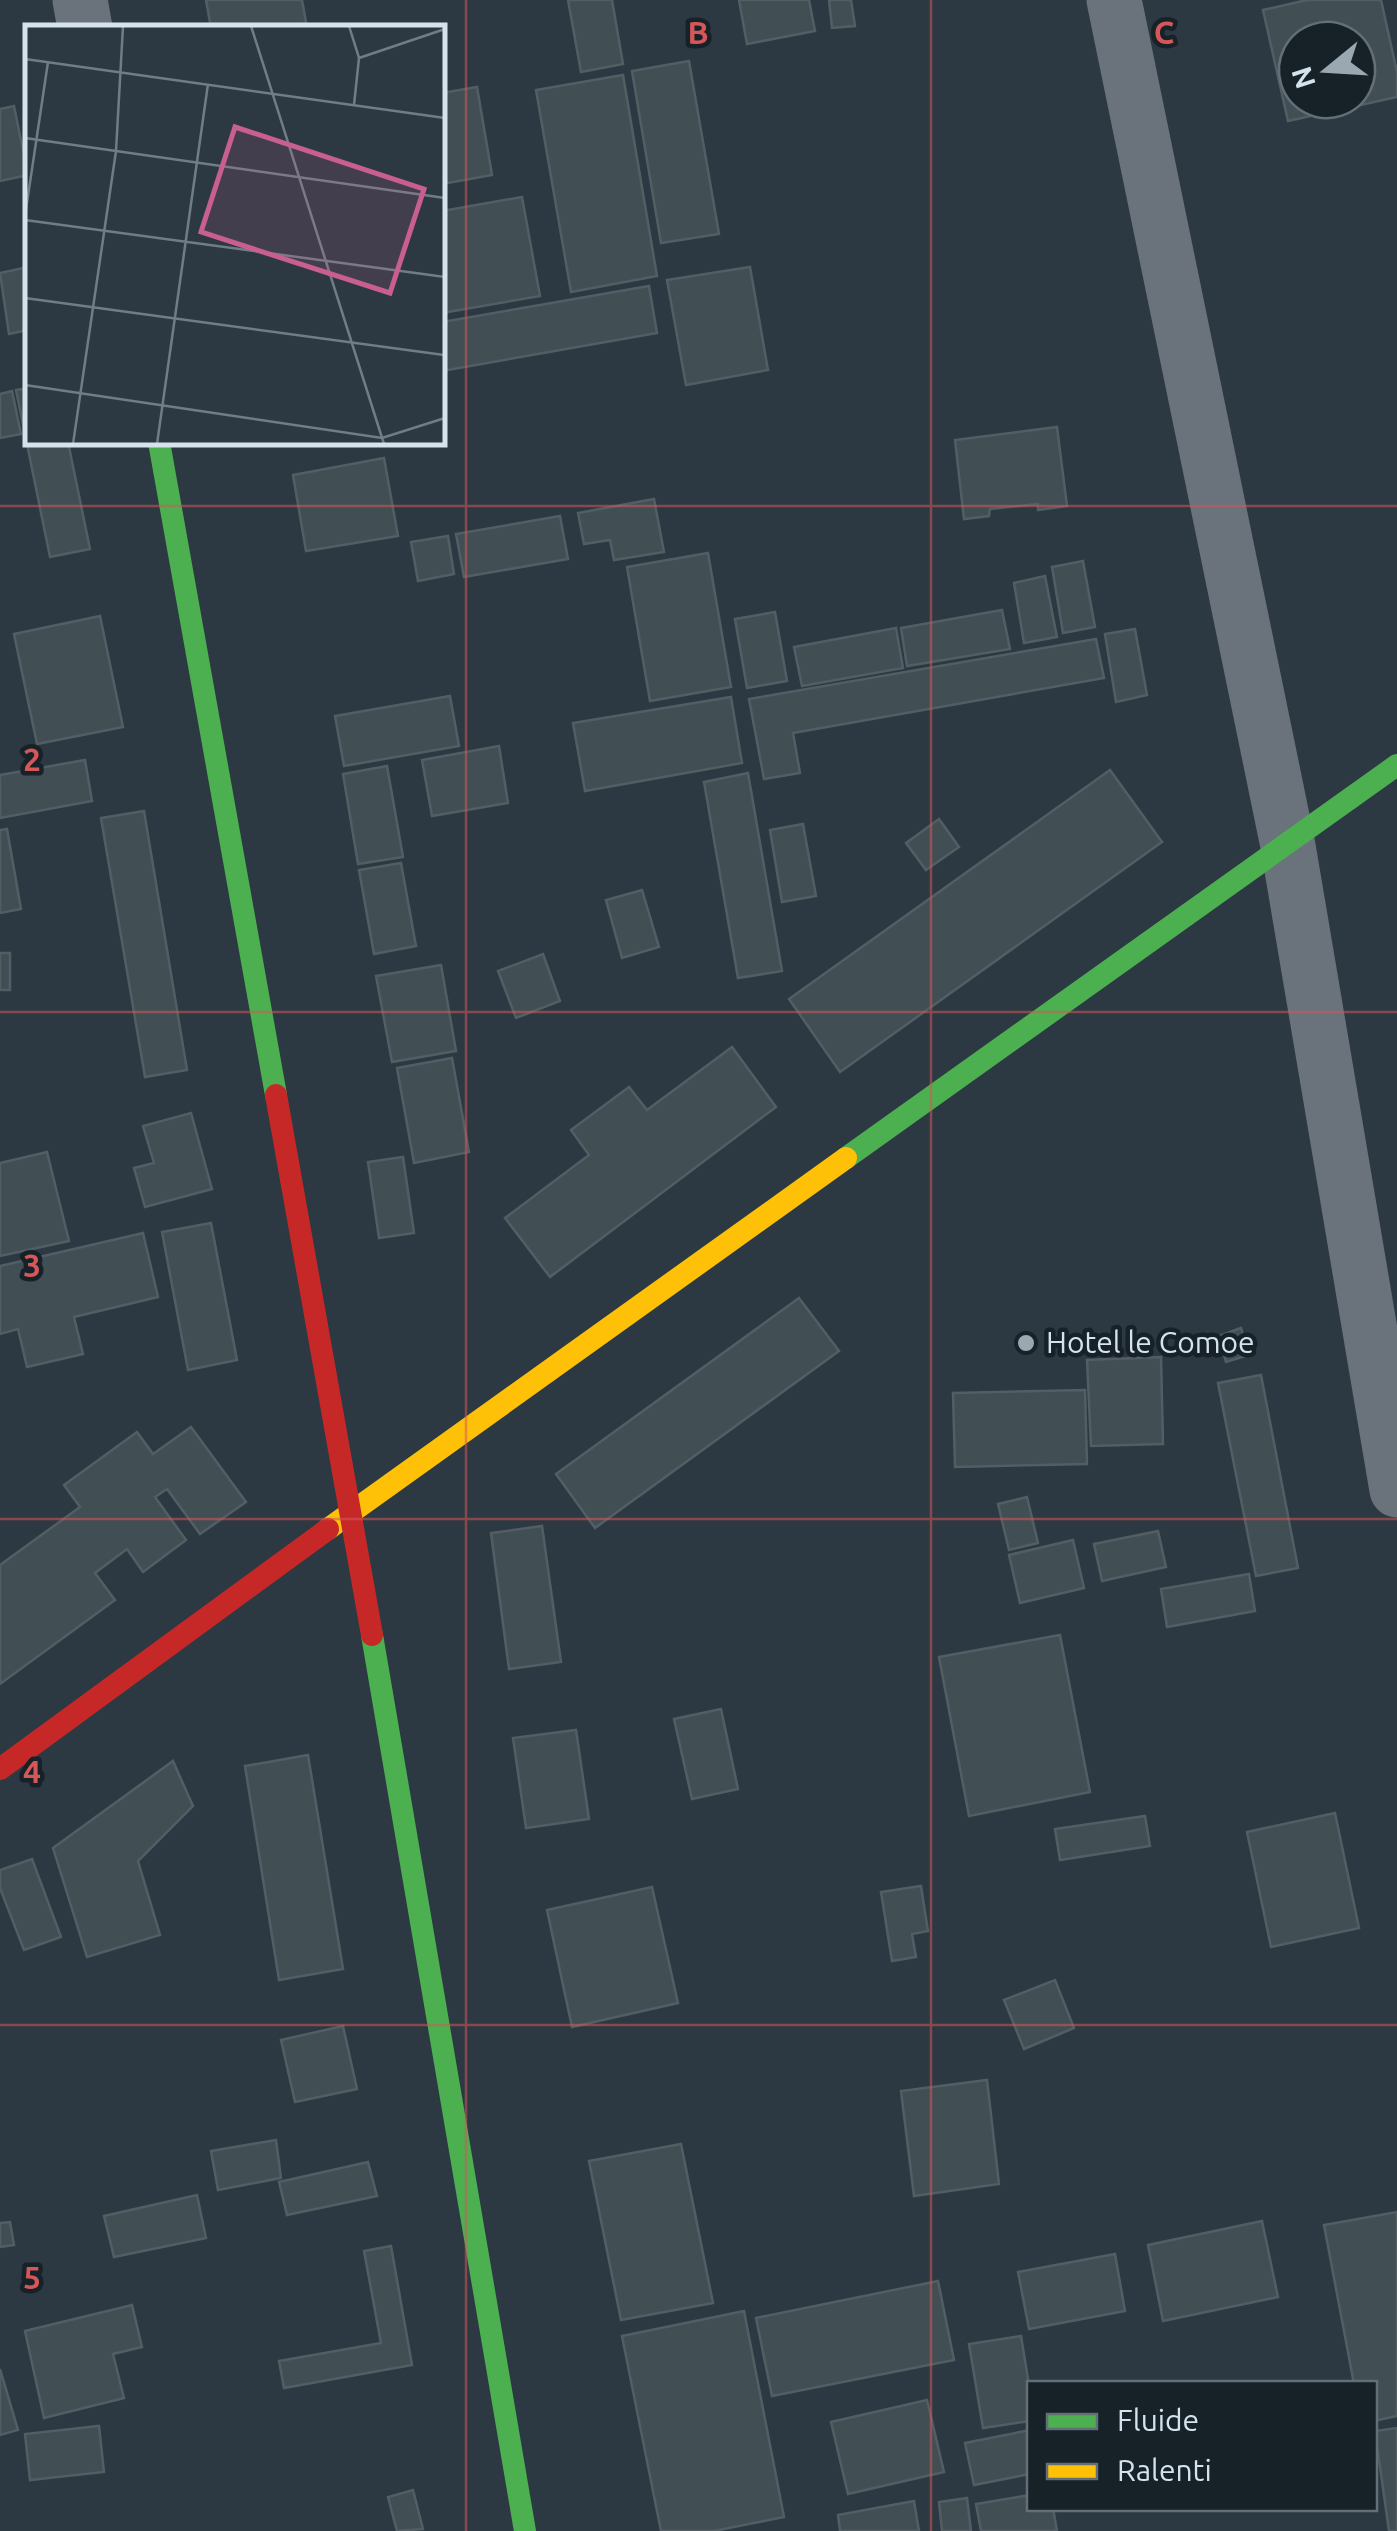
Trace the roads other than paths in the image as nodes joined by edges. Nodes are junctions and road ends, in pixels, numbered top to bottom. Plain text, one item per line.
1 (80, 0) edge
2 (1114, 0) edge
3 (84, 25) edge
4 (161, 445) edge
5 (1397, 765) edge
6 (1288, 846) junction
7 (1397, 1490) edge
8 (350, 1512) junction
9 (0, 1769) edge
10 (525, 2531) edge

1 - 3 street
2 - 6 street
4 - 8 street
5 - 6 street
6 - 7 street
6 - 8 street
8 - 9 street
8 - 10 street

